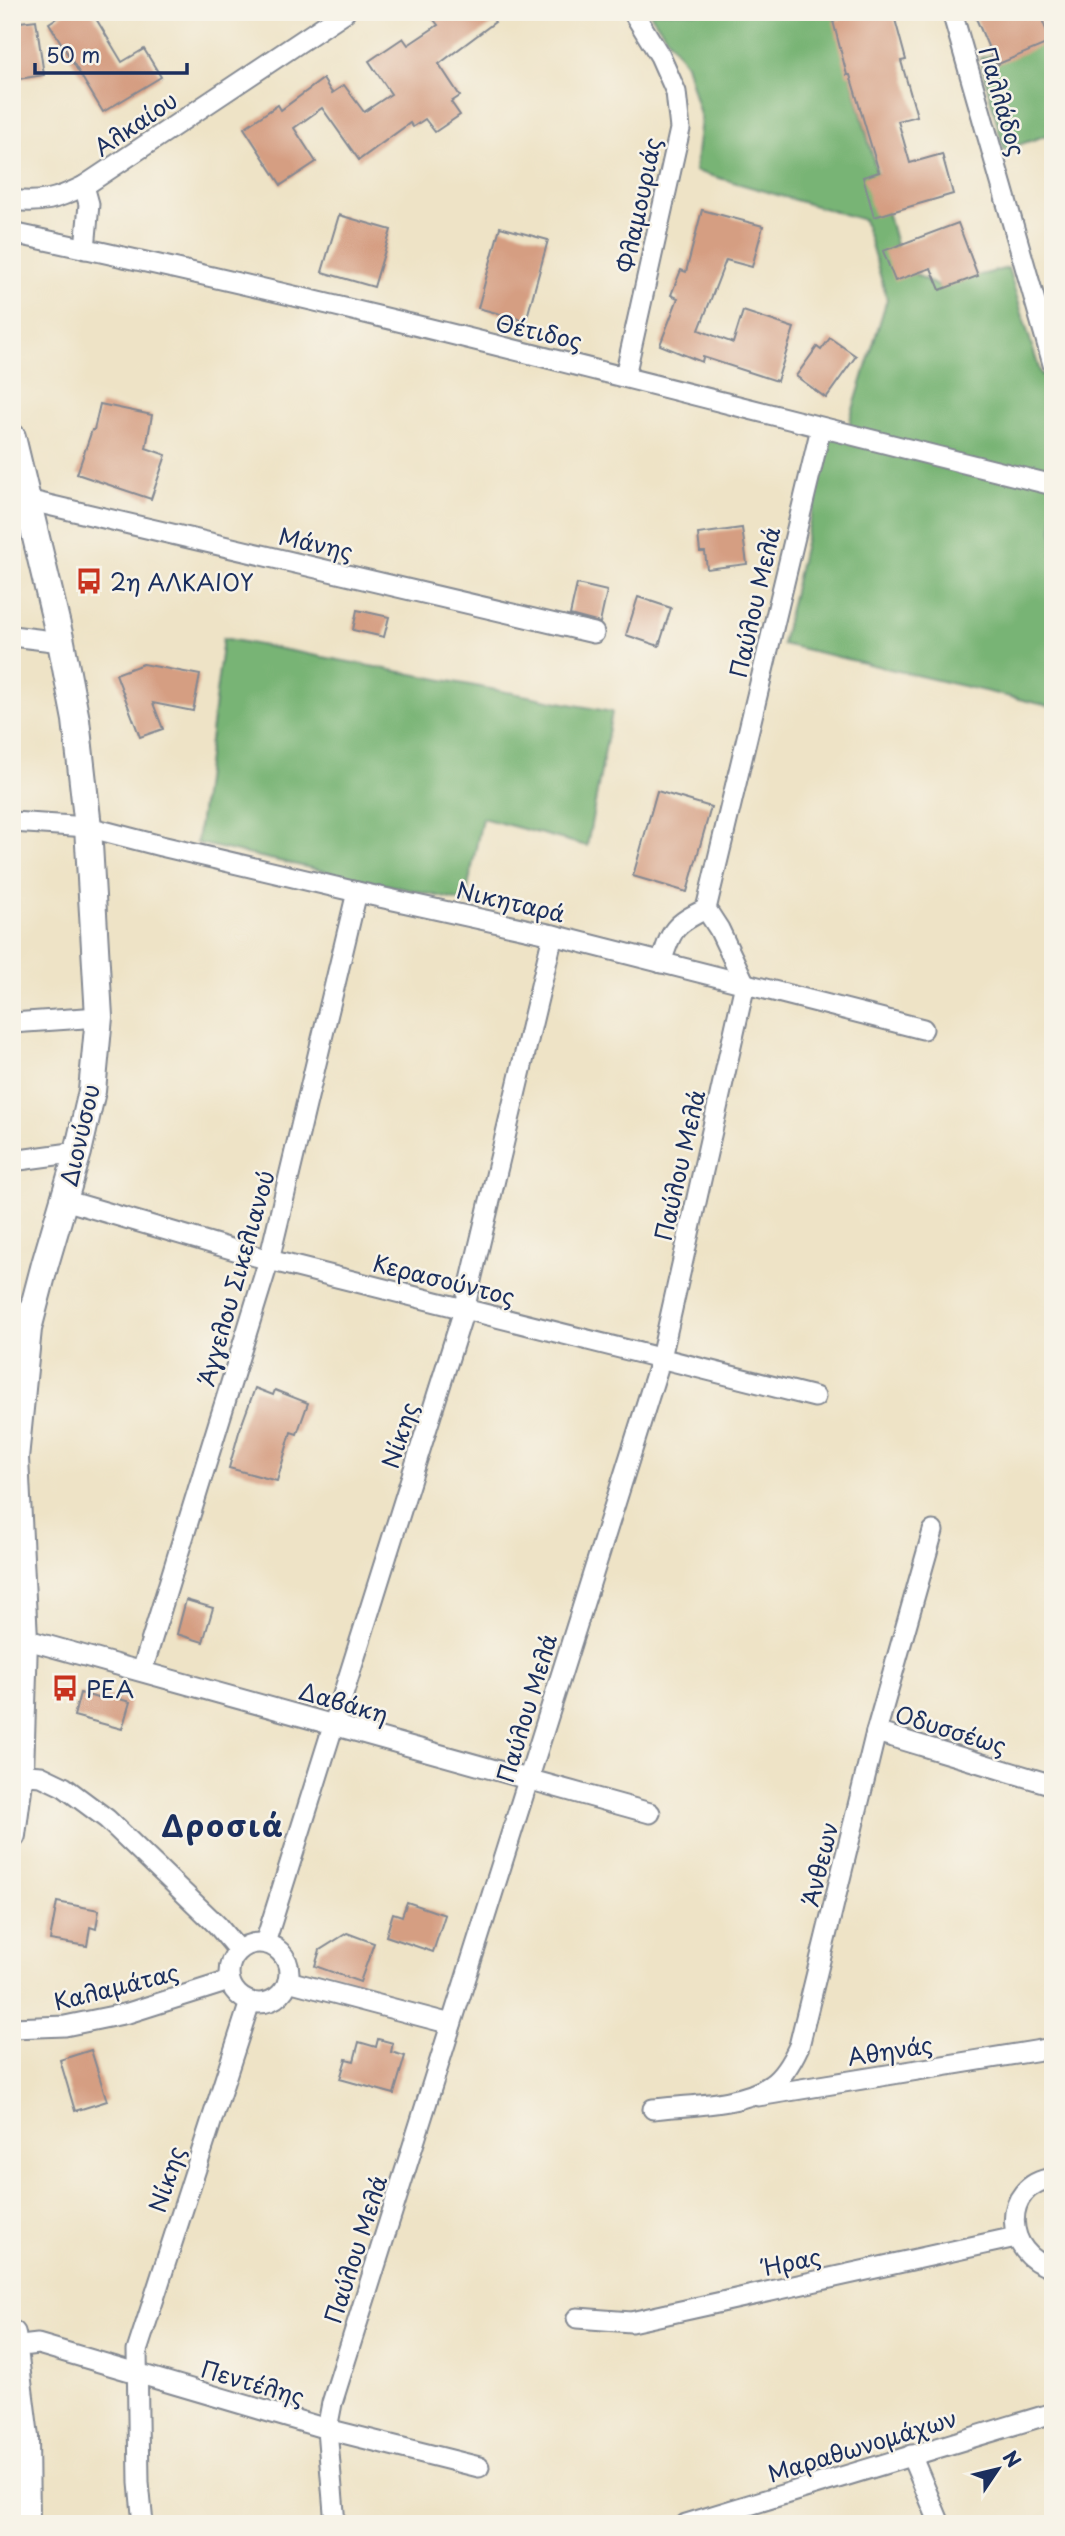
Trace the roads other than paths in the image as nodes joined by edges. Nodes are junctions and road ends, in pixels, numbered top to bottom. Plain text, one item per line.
1 (345, 12) edge
2 (633, 12) edge
3 (952, 12) edge
4 (84, 186) junction
5 (12, 200) edge
6 (12, 233) edge
7 (85, 248) junction
8 (1053, 364) edge
9 (625, 376) junction
10 (821, 428) junction
11 (12, 438) edge
12 (15, 465) edge
13 (1053, 485) edge
14 (27, 500) junction
15 (594, 633) dead end
16 (12, 636) edge
17 (61, 642) junction
18 (12, 822) edge
19 (88, 827) junction
20 (357, 892) junction
21 (706, 909) junction
22 (553, 935) junction
23 (661, 963) junction
24 (745, 984) junction
25 (99, 1017) junction
26 (12, 1023) edge
27 (923, 1029) dead end
28 (78, 1152) junction
29 (12, 1161) edge
30 (64, 1200) junction
31 (269, 1260) junction
32 (464, 1310) junction
33 (661, 1358) junction
34 (816, 1397) dead end
35 (14, 1458) edge
36 (933, 1531) dead end
37 (24, 1639) junction
38 (142, 1671) junction
39 (333, 1724) junction
40 (876, 1732) junction
41 (16, 1774) edge
42 (530, 1779) junction
43 (1053, 1785) edge
44 (650, 1813) dead end
45 (12, 1835) edge
46 (265, 1943) junction
47 (238, 1950) junction
48 (288, 1980) junction
49 (229, 1981) junction
50 (250, 2002) junction
51 (451, 2024) junction
52 (12, 2028) edge
53 (1053, 2048) edge
54 (736, 2100) junction
55 (653, 2109) dead end
56 (1053, 2178) edge
57 (1016, 2237) junction
58 (1053, 2268) edge
59 (578, 2318) dead end
60 (13, 2342) edge
61 (136, 2373) junction
62 (1053, 2413) edge
63 (327, 2429) junction
64 (911, 2455) junction
65 (479, 2467) dead end
66 (26, 2524) edge
67 (143, 2524) edge
68 (335, 2524) edge
69 (686, 2524) edge
70 (940, 2524) edge

1 - 4 street, Αλκαίου
2 - 9 street, Φλαμουριάς
3 - 8 street, Παλλάδος
4 - 5 street, Αλκαίου
4 - 7 street
6 - 7 street, Θέτιδος
7 - 9 street, Θέτιδος
9 - 10 street, Θέτιδος
10 - 13 street, Θέτιδος
10 - 21 street, Παύλου Μελά
11 - 12 main road, Διονύσου
12 - 14 main road, Διονύσου
14 - 15 street, Μάνης
14 - 17 main road, Διονύσου
16 - 17 street
17 - 19 main road, Διονύσου
18 - 19 street, Νικηταρά
19 - 20 street, Νικηταρά
19 - 25 main road, Διονύσου
20 - 22 street, Νικηταρά
20 - 31 street, Άγγελου Σικελιανού
21 - 23 street
21 - 24 street
22 - 23 street, Νικηταρά
22 - 32 street, Νίκης
23 - 24 street, Νικηταρά
24 - 27 street, Νικηταρά
24 - 33 street, Παύλου Μελά
25 - 26 street
25 - 28 main road, Διονύσου
28 - 29 street
28 - 30 main road, Διονύσου
30 - 31 street, Κερασούντος
30 - 35 main road, Διονύσου
31 - 32 street, Κερασούντος
31 - 38 street, Άγγελου Σικελιανού
32 - 33 street, Κερασούντος
32 - 39 street, Νίκης
33 - 34 street, Κερασούντος
33 - 42 street, Παύλου Μελά
35 - 37 main road, Διονύσου
36 - 40 street, Άνθεων
37 - 38 street, Δαβάκη
37 - 41 main road, Διονύσου
38 - 39 street, Δαβάκη
39 - 42 street, Δαβάκη
39 - 46 street, Νίκης
40 - 43 street, Οδυσσέως
40 - 54 street, Άνθεων
41 - 45 main road, Διονύσου
41 - 47 street
42 - 44 street, Δαβάκη
42 - 51 street, Παύλου Μελά
46 - 47 street
46 - 48 street
47 - 49 street
48 - 50 street
48 - 51 street
49 - 50 street
49 - 52 street, Καλαμάτας
50 - 61 street, Νίκης
51 - 63 street, Παύλου Μελά
53 - 54 street, Αθηνάς
54 - 55 street, Άνθεων
56 - 57 street
57 - 58 street
57 - 59 street, Ήρας
60 - 61 street, Πεντέλης
60 - 66 main road
61 - 63 street, Πεντέλης
61 - 67 street, Νίκης
62 - 64 street, Μαραθωνομάχων
63 - 65 street, Πεντέλης
63 - 68 street, Παύλου Μελά
64 - 69 street, Μαραθωνομάχων
64 - 70 street

